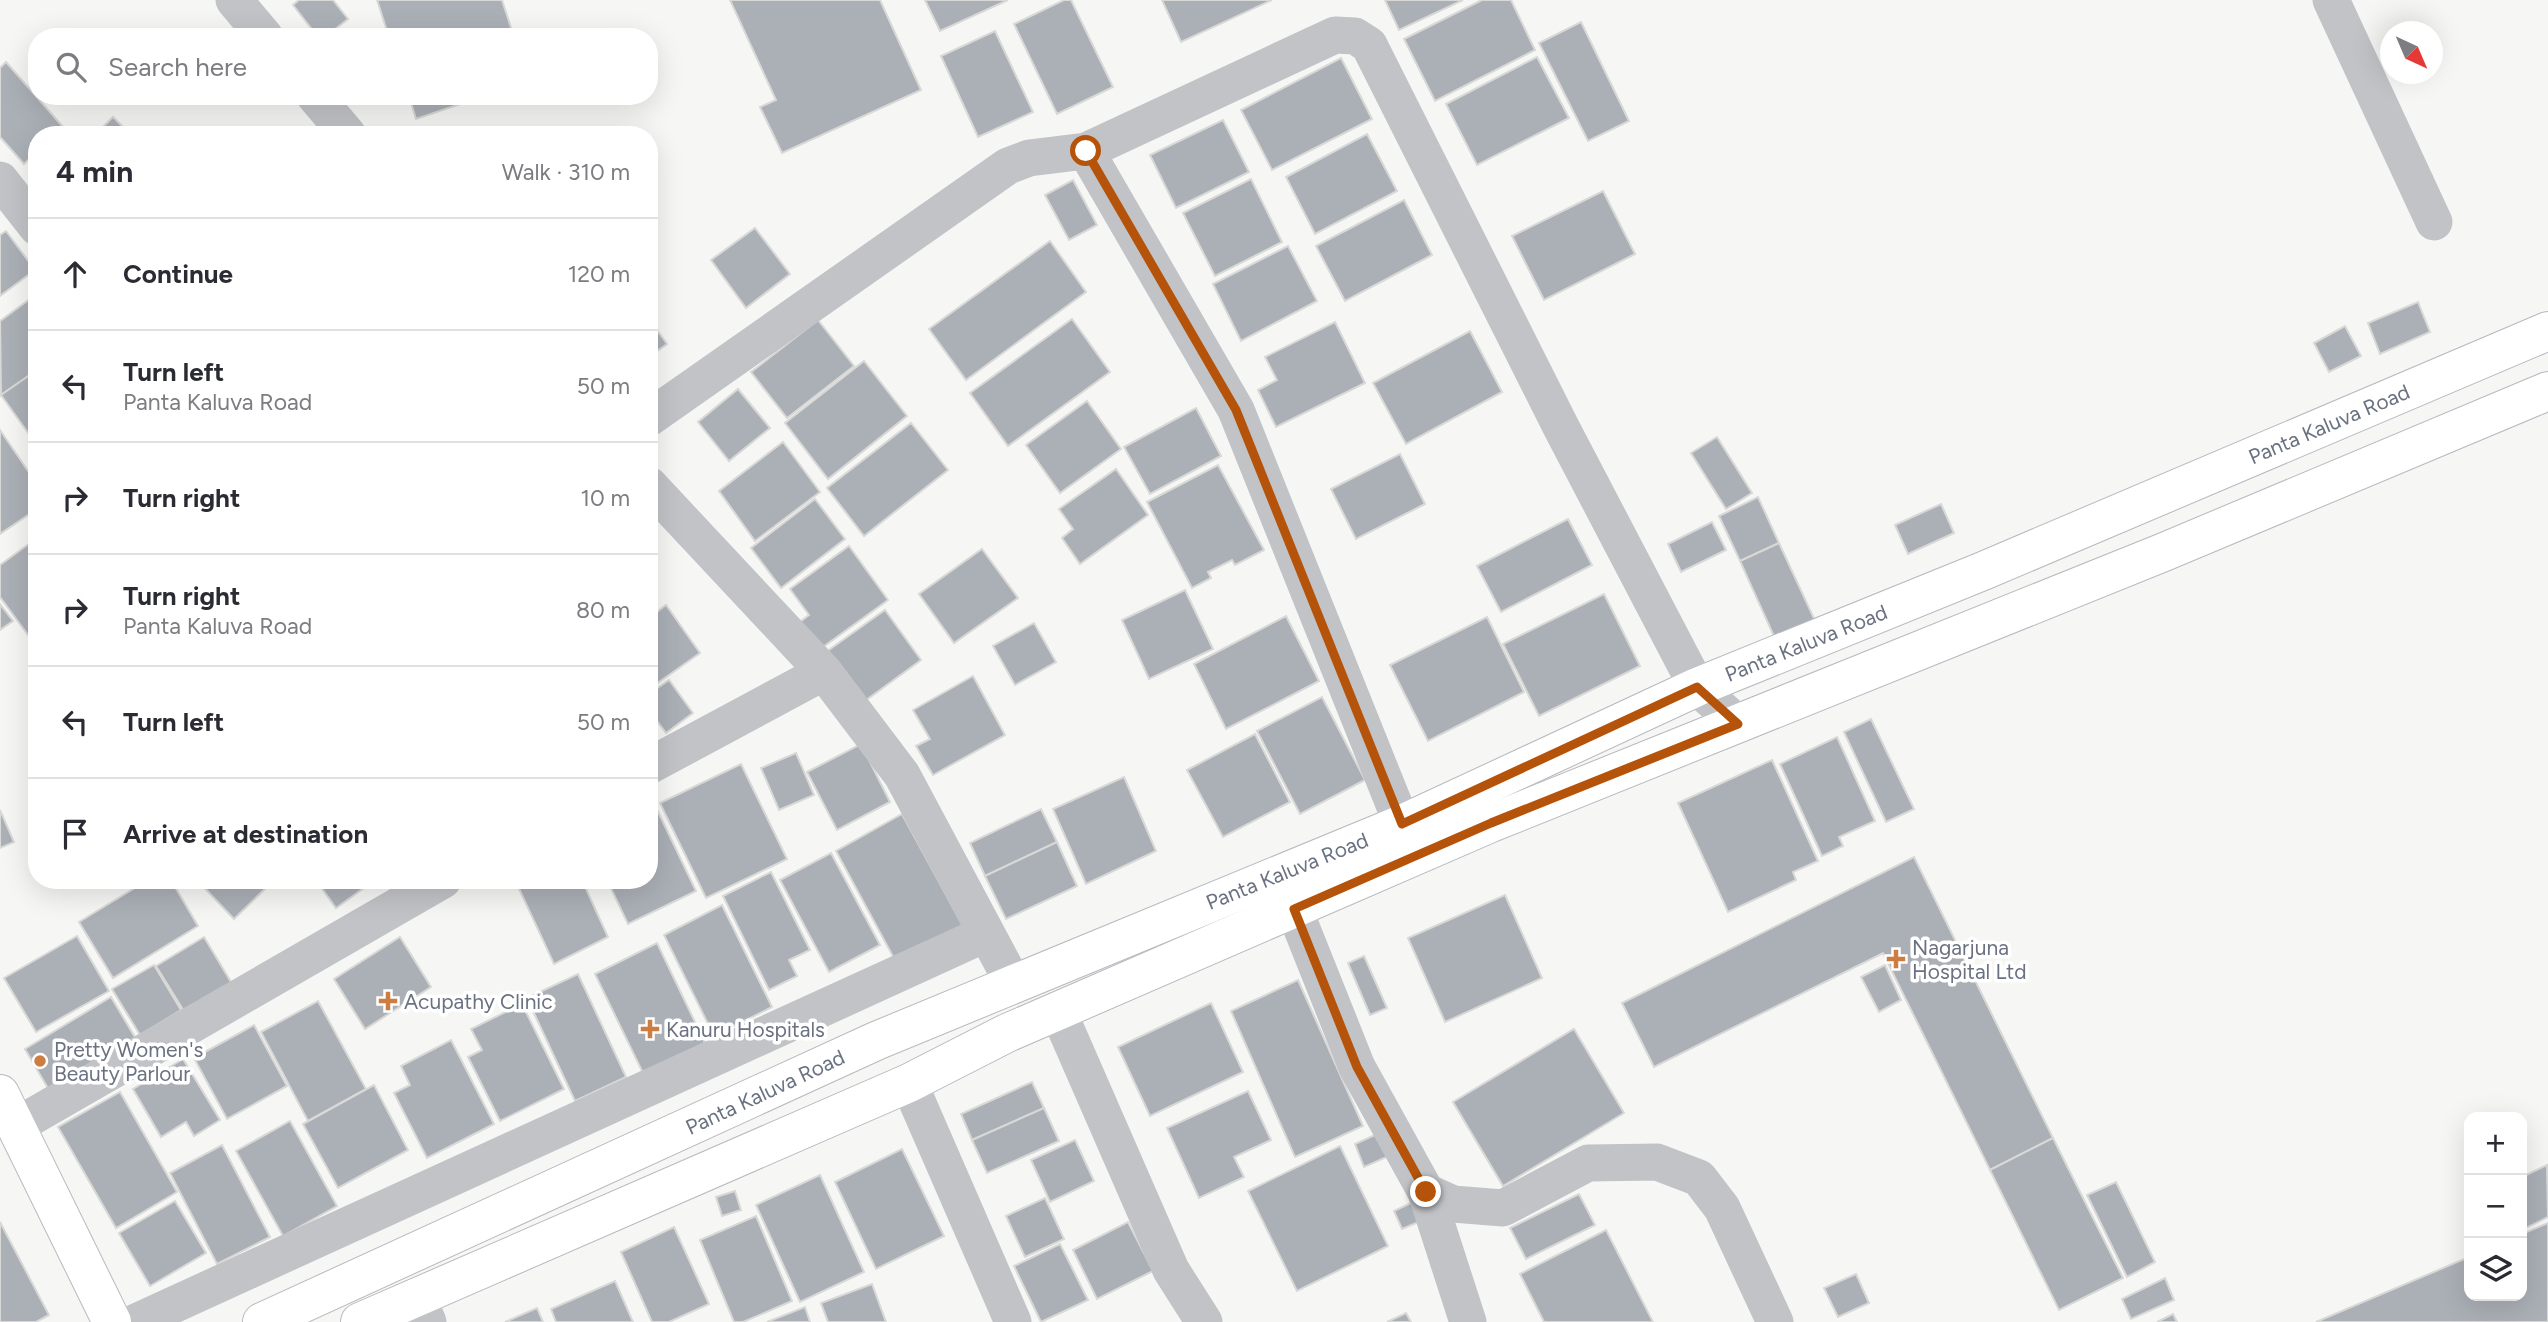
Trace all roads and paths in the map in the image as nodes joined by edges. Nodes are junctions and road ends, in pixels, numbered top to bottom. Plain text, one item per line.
1 (234, 0) edge
2 (2331, 0) edge
3 (257, 28) edge
4 (323, 105) edge
5 (340, 126) edge
6 (1086, 151) junction
7 (0, 180) edge
8 (28, 216) edge
9 (2434, 222) dead end
10 (2548, 331) edge
11 (2548, 391) edge
12 (658, 412) edge
13 (658, 495) edge
14 (824, 672) junction
15 (1697, 687) junction
16 (1738, 724) junction
17 (658, 761) edge
18 (1402, 824) junction
19 (426, 889) edge
20 (1294, 909) junction
21 (985, 934) junction
22 (1013, 984) junction
23 (1058, 1011) junction
24 (909, 1083) junction
25 (8, 1110) edge
26 (1426, 1192) junction
27 (423, 1310) edge
28 (112, 1322) edge
29 (136, 1322) edge
30 (262, 1322) edge
31 (360, 1322) edge
32 (1013, 1322) edge
33 (1203, 1322) edge
34 (1468, 1322) edge
35 (1775, 1322) edge

1 - 3 street
2 - 9 street
4 - 5 street
6 - 12 street
6 - 15 street
6 - 18 street
7 - 8 street
10 - 15 street, Panta Kaluva Road
11 - 16 street, Panta Kaluva Road
13 - 14 street
14 - 17 street
14 - 21 street
15 - 16 street
15 - 18 street, Panta Kaluva Road
16 - 20 street, Panta Kaluva Road
18 - 22 street, Panta Kaluva Road
19 - 25 street
20 - 23 street, Panta Kaluva Road
20 - 26 street
21 - 22 street
21 - 29 street
22 - 30 street, Panta Kaluva Road
23 - 24 street, Panta Kaluva Road
23 - 33 street
24 - 27 street, Panta Kaluva Road
24 - 32 street
25 - 28 street
26 - 34 street
26 - 35 street
27 - 31 street, Panta Kaluva Road

